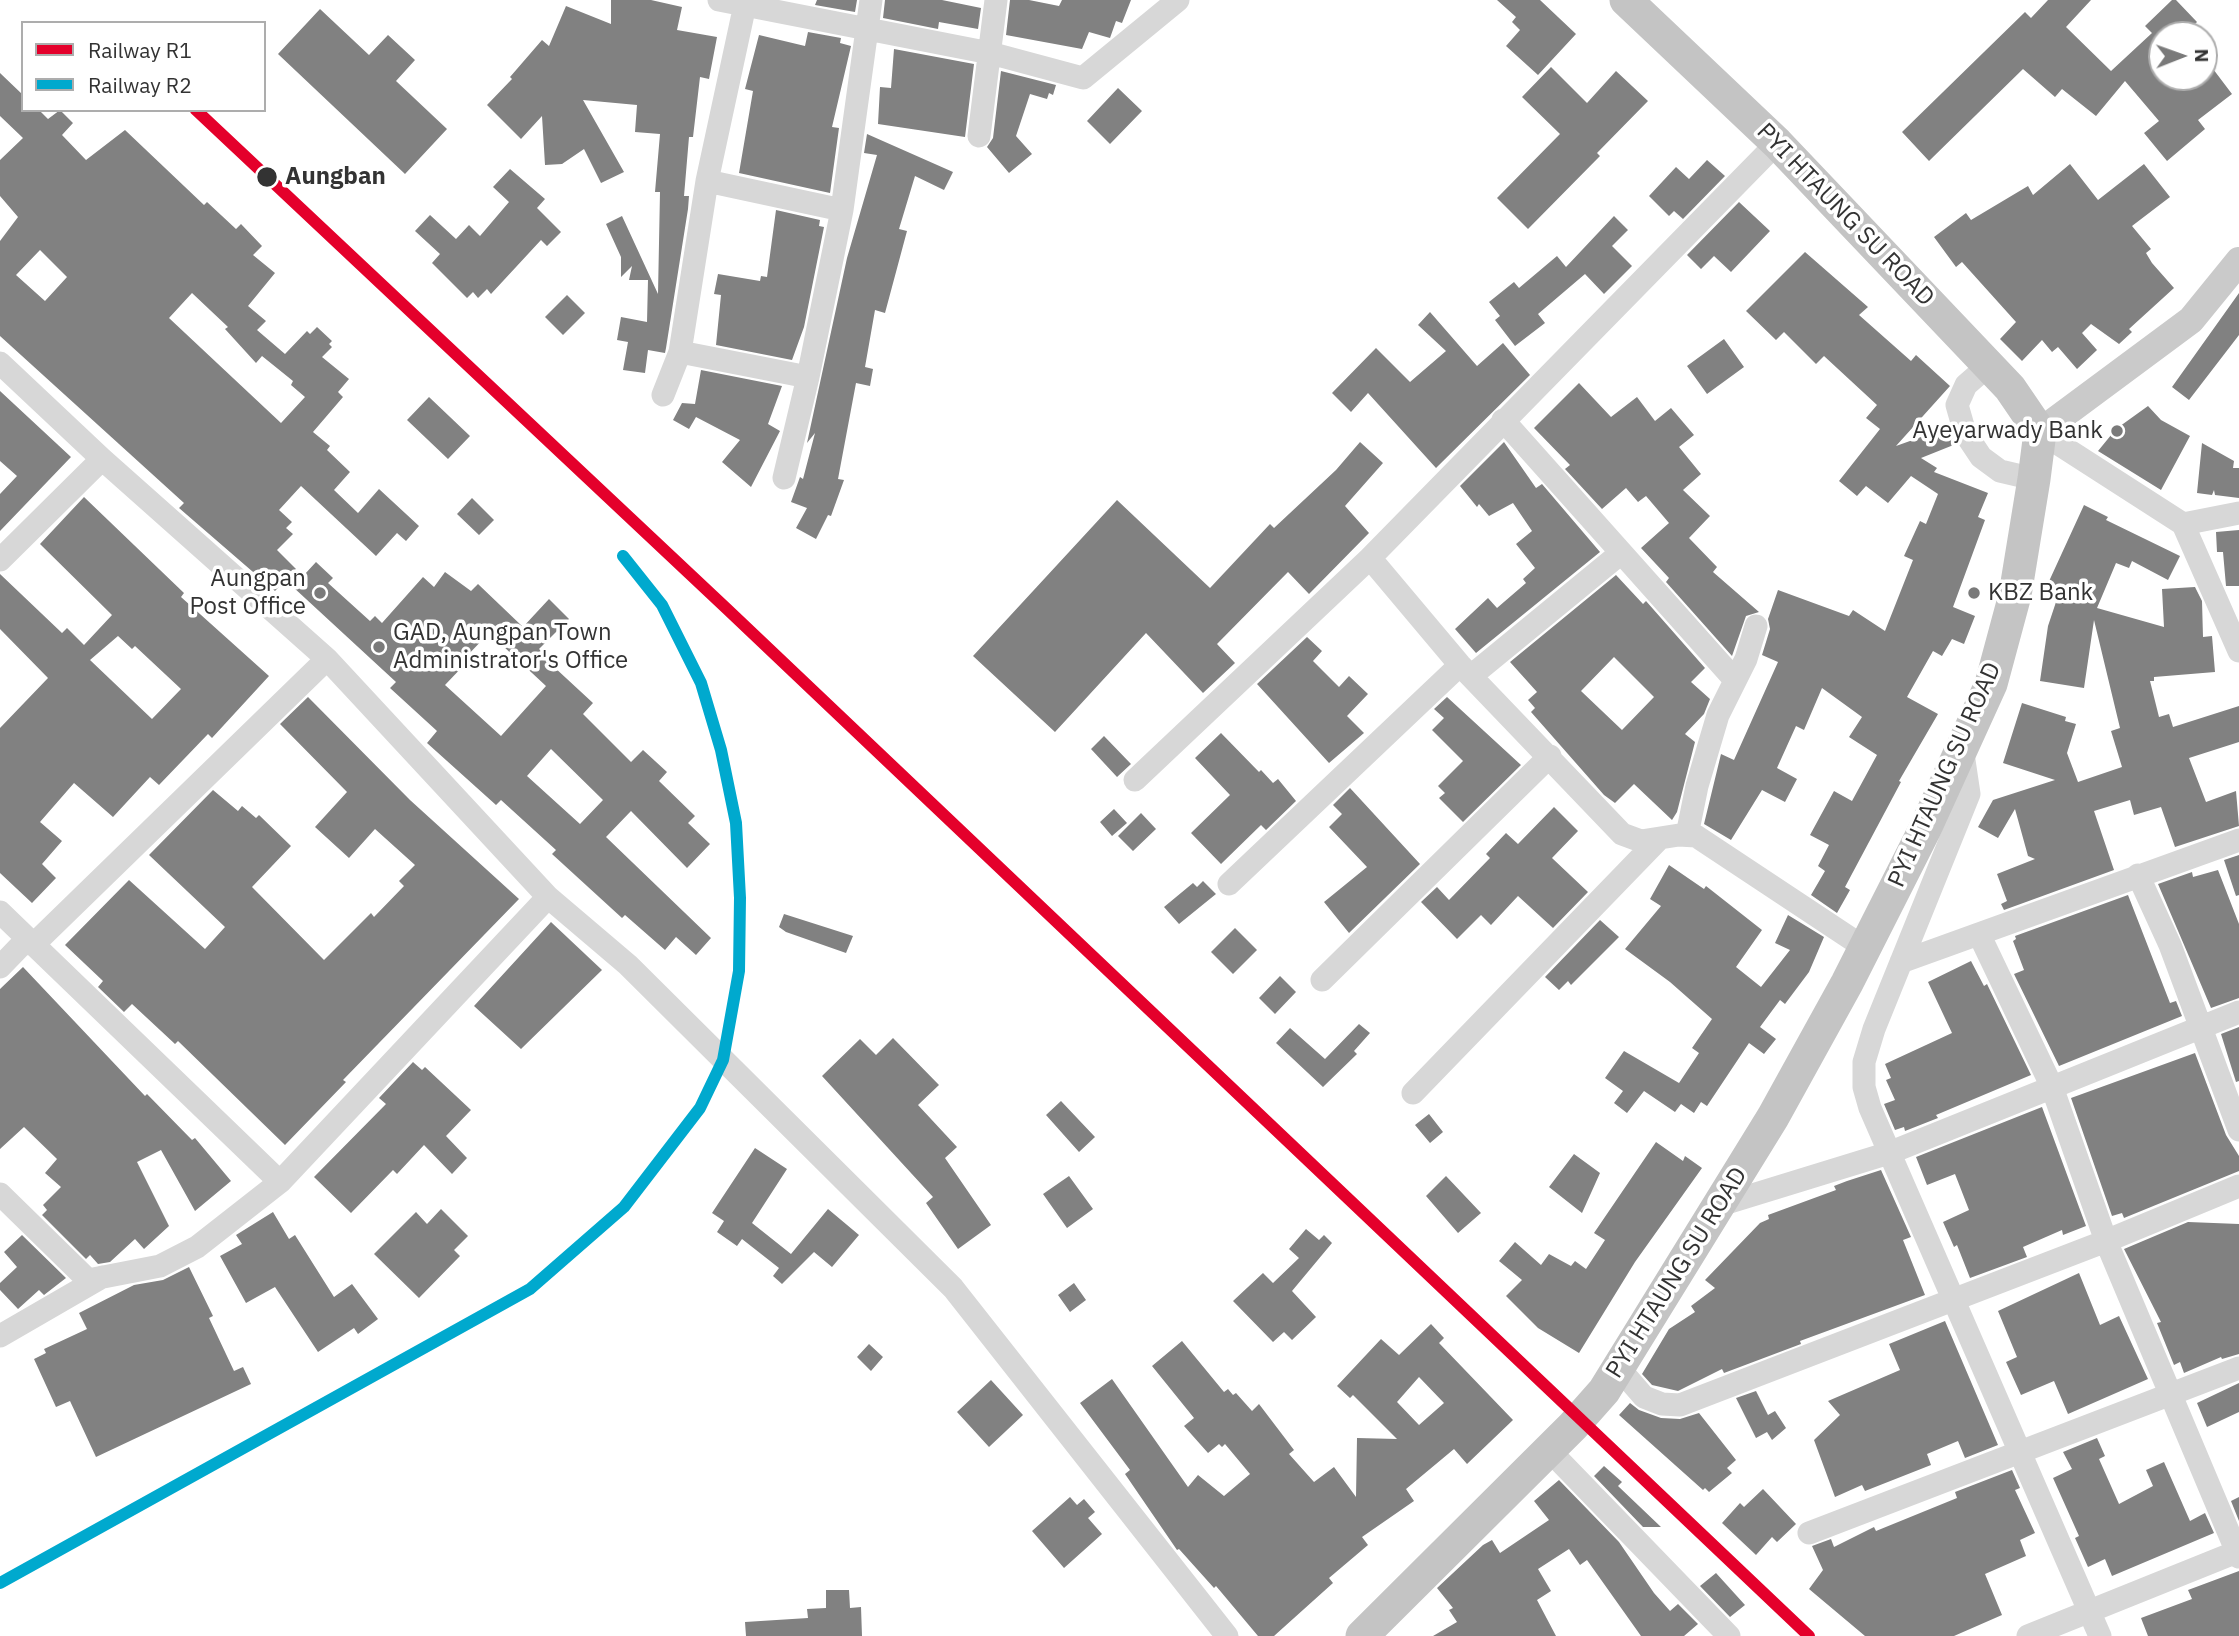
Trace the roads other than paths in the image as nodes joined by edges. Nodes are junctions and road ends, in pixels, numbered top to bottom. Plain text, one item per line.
1 (719, 0) edge
2 (872, 0) edge
3 (996, 0) edge
4 (1178, 0) edge
5 (1626, 0) edge
6 (746, 3) edge
7 (867, 28) junction
8 (990, 53) junction
9 (979, 136) dead end
10 (1777, 143) junction
11 (707, 181) junction
12 (842, 210) junction
13 (2239, 261) edge
14 (680, 352) junction
15 (0, 363) edge
16 (1989, 365) junction
17 (808, 377) junction
18 (663, 395) dead end
19 (1503, 421) junction
20 (2040, 432) junction
21 (102, 459) junction
22 (784, 478) dead end
23 (2034, 479) junction
24 (2239, 513) edge
25 (2183, 524) junction
26 (1621, 553) junction
27 (1370, 558) junction
28 (0, 560) edge
29 (1756, 626) dead end
30 (2239, 651) edge
31 (327, 659) junction
32 (1465, 671) junction
33 (1735, 680) junction
34 (1962, 747) junction
35 (1550, 756) junction
36 (1135, 780) dead end
37 (1687, 835) junction
38 (2239, 840) edge
39 (1657, 841) junction
40 (2138, 875) junction
41 (1229, 884) dead end
42 (548, 897) junction
43 (0, 912) edge
44 (1979, 934) junction
45 (30, 942) junction
46 (1865, 948) junction
47 (1901, 962) junction
48 (0, 967) edge
49 (1322, 980) dead end
50 (2239, 1012) edge
51 (2202, 1026) junction
52 (2052, 1087) junction
53 (1413, 1093) dead end
54 (2239, 1130) edge
55 (1889, 1153) junction
56 (280, 1182) junction
57 (2239, 1186) edge
58 (0, 1194) edge
59 (1720, 1205) junction
60 (2106, 1241) junction
61 (102, 1278) junction
62 (1952, 1298) junction
63 (0, 1336) edge
64 (2239, 1368) edge
65 (1611, 1379) junction
66 (2170, 1396) junction
67 (1549, 1450) junction
68 (2020, 1452) junction
69 (1809, 1533) dead end
70 (2238, 1553) edge
71 (2090, 1613) junction
72 (1227, 1636) edge
73 (1362, 1636) edge
74 (1729, 1636) edge
75 (2028, 1636) edge
76 (2100, 1636) edge

1 - 6 street
2 - 7 street
3 - 8 street
4 - 8 street
5 - 10 highway, PYI HTAUNG SU ROAD
6 - 7 street
6 - 11 street
7 - 8 street
7 - 12 street
8 - 9 street
10 - 16 highway, PYI HTAUNG SU ROAD
10 - 19 street
11 - 12 street
11 - 14 street
12 - 17 street
13 - 20 main road
14 - 17 street
14 - 18 street
15 - 21 street
16 - 20 highway, PYI HTAUNG SU ROAD
16 - 23 street
17 - 22 street
19 - 26 street
19 - 27 street
20 - 23 highway, PYI HTAUNG SU ROAD
20 - 25 street
21 - 28 street
21 - 31 street
23 - 34 highway, PYI HTAUNG SU ROAD
24 - 25 street
25 - 30 street
26 - 32 street
26 - 33 street
27 - 32 street
27 - 36 street
29 - 33 street
31 - 42 street
31 - 45 street
32 - 35 street
32 - 41 street
33 - 37 street
34 - 46 highway, PYI HTAUNG SU ROAD
34 - 47 street
35 - 39 street
35 - 49 street
37 - 39 street
37 - 46 street
38 - 40 street
39 - 53 street
40 - 44 street
40 - 51 street
42 - 56 street
42 - 72 street
43 - 45 street
44 - 47 street
44 - 52 street
45 - 48 street
45 - 56 street
46 - 59 highway, PYI HTAUNG SU ROAD
47 - 55 street
50 - 51 street
51 - 52 street
51 - 54 street
52 - 55 street
52 - 60 street
55 - 59 street
55 - 62 street
56 - 61 street
57 - 60 street
58 - 61 street
59 - 65 highway, PYI HTAUNG SU ROAD
60 - 62 street
60 - 66 street
61 - 63 street
62 - 65 street
62 - 68 street
64 - 66 street
65 - 67 highway, PYI HTAUNG SU ROAD
66 - 68 street
66 - 70 street
67 - 73 highway
67 - 74 street
68 - 69 street
68 - 71 street
70 - 71 street
71 - 75 street
71 - 76 street

